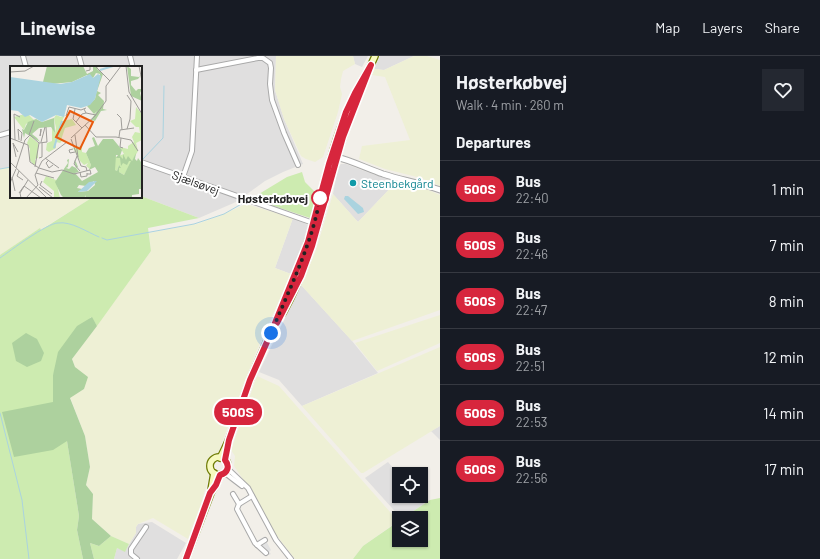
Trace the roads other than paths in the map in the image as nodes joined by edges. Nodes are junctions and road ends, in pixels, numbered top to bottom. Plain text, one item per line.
1 (23, 56) edge
2 (80, 56) edge
3 (130, 56) edge
4 (197, 56) edge
5 (375, 56) edge
6 (132, 64) dead end
7 (26, 66) edge
8 (82, 66) edge
9 (196, 70) junction
10 (10, 132) edge
11 (0, 135) edge
12 (335, 156) junction
13 (142, 162) edge
14 (298, 166) dead end
15 (183, 177) junction
16 (440, 190) edge
17 (316, 224) junction
18 (222, 458) junction
19 (222, 472) junction
20 (233, 494) dead end
21 (252, 496) junction
22 (239, 504) junction
23 (146, 527) dead end
24 (265, 540) dead end
25 (257, 545) junction
26 (266, 553) dead end
27 (137, 559) edge
28 (185, 559) edge
29 (291, 559) edge

1 - 7 street
2 - 8 street
3 - 6 street
4 - 9 street
5 - 12 main road
9 - 14 street
9 - 15 street
10 - 11 street
12 - 16 street
12 - 17 main road
13 - 15 street, Sjælsøvej
15 - 17 street, Sjælsøvej
17 - 18 main road
18 - 19 main road
18 - 19 main road
19 - 21 street
19 - 28 main road
20 - 22 street
21 - 22 street
21 - 29 street
22 - 25 street
23 - 27 street
24 - 25 street
25 - 26 street

